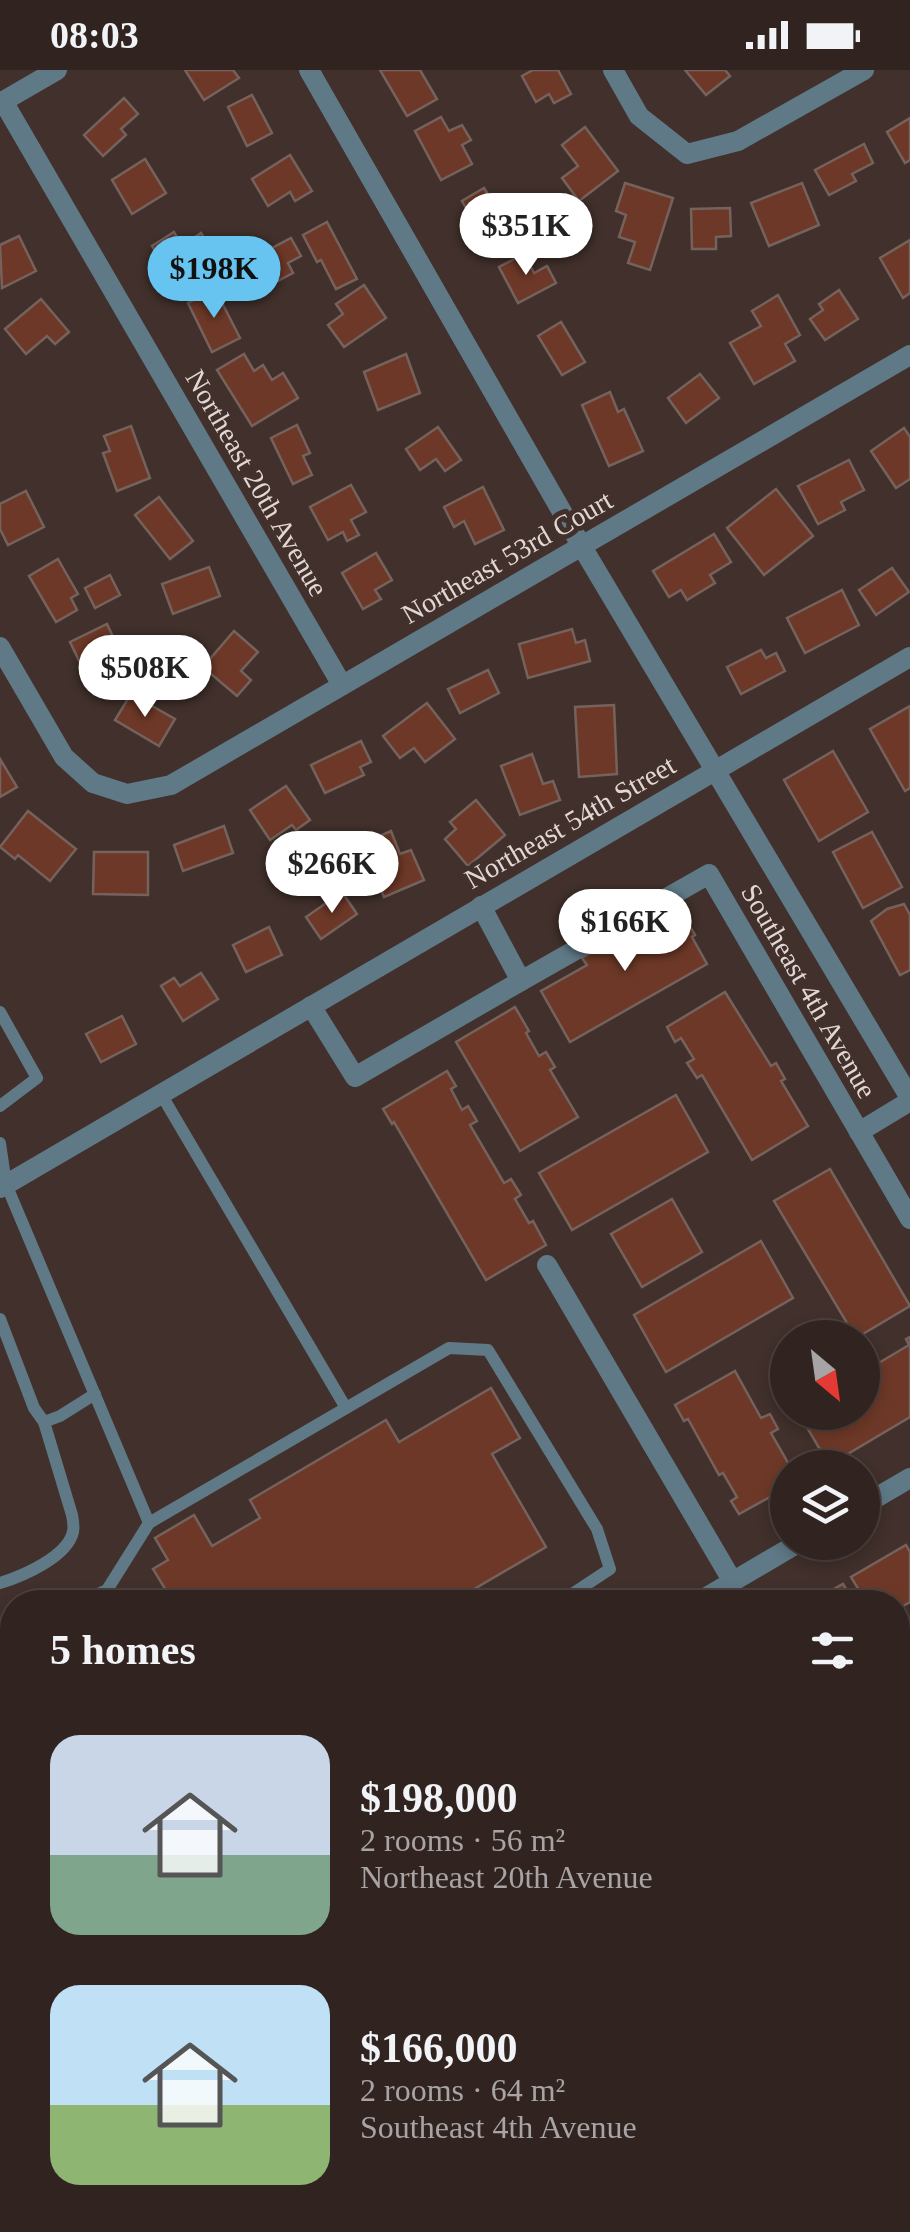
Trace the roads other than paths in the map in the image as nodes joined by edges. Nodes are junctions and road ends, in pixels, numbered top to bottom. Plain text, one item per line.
1 (57, 70) edge
2 (308, 70) edge
3 (613, 70) edge
4 (864, 70) edge
5 (2, 102) edge
6 (910, 355) edge
7 (581, 544) junction
8 (0, 647) edge
9 (910, 656) edge
10 (342, 685) junction
11 (716, 769) junction
12 (481, 906) junction
13 (521, 981) junction
14 (311, 1006) junction
15 (0, 1012) edge
16 (161, 1094) junction
17 (910, 1099) edge
18 (0, 1106) edge
19 (860, 1132) junction
20 (0, 1143) edge
21 (3, 1186) edge
22 (910, 1219) edge
23 (547, 1266) dead end
24 (0, 1319) edge
25 (95, 1394) junction
26 (346, 1408) junction
27 (44, 1422) junction
28 (910, 1478) edge
29 (880, 1496) edge
30 (149, 1523) junction
31 (770, 1560) edge
32 (733, 1582) junction
33 (0, 1583) edge
34 (114, 1590) edge
35 (578, 1590) edge
36 (719, 1590) edge

1 - 5 street
2 - 7 street, Southeast 4th Avenue
3 - 4 street
5 - 10 street, Northeast 20th Avenue
6 - 7 street, Northeast 53rd Court
7 - 10 street, Northeast 53rd Court
7 - 11 street, Southeast 4th Avenue
8 - 10 street, Northeast 53rd Court
9 - 11 street, Northeast 54th Street
11 - 12 street, Northeast 54th Street
11 - 17 street, Southeast 4th Avenue
12 - 13 street
12 - 14 street, Northeast 54th Street
13 - 14 street
13 - 19 street, Southeast 4th Avenue
14 - 16 street, Northeast 54th Street
15 - 18 lane
16 - 21 street, Northeast 54th Street
16 - 26 lane
17 - 19 street
19 - 22 street, Southeast 4th Avenue
20 - 21 lane
21 - 25 lane
23 - 32 street
24 - 27 lane
25 - 27 lane
25 - 30 lane
26 - 30 lane
26 - 35 lane
27 - 33 lane
28 - 29 street
30 - 34 lane
31 - 32 street
32 - 36 street

